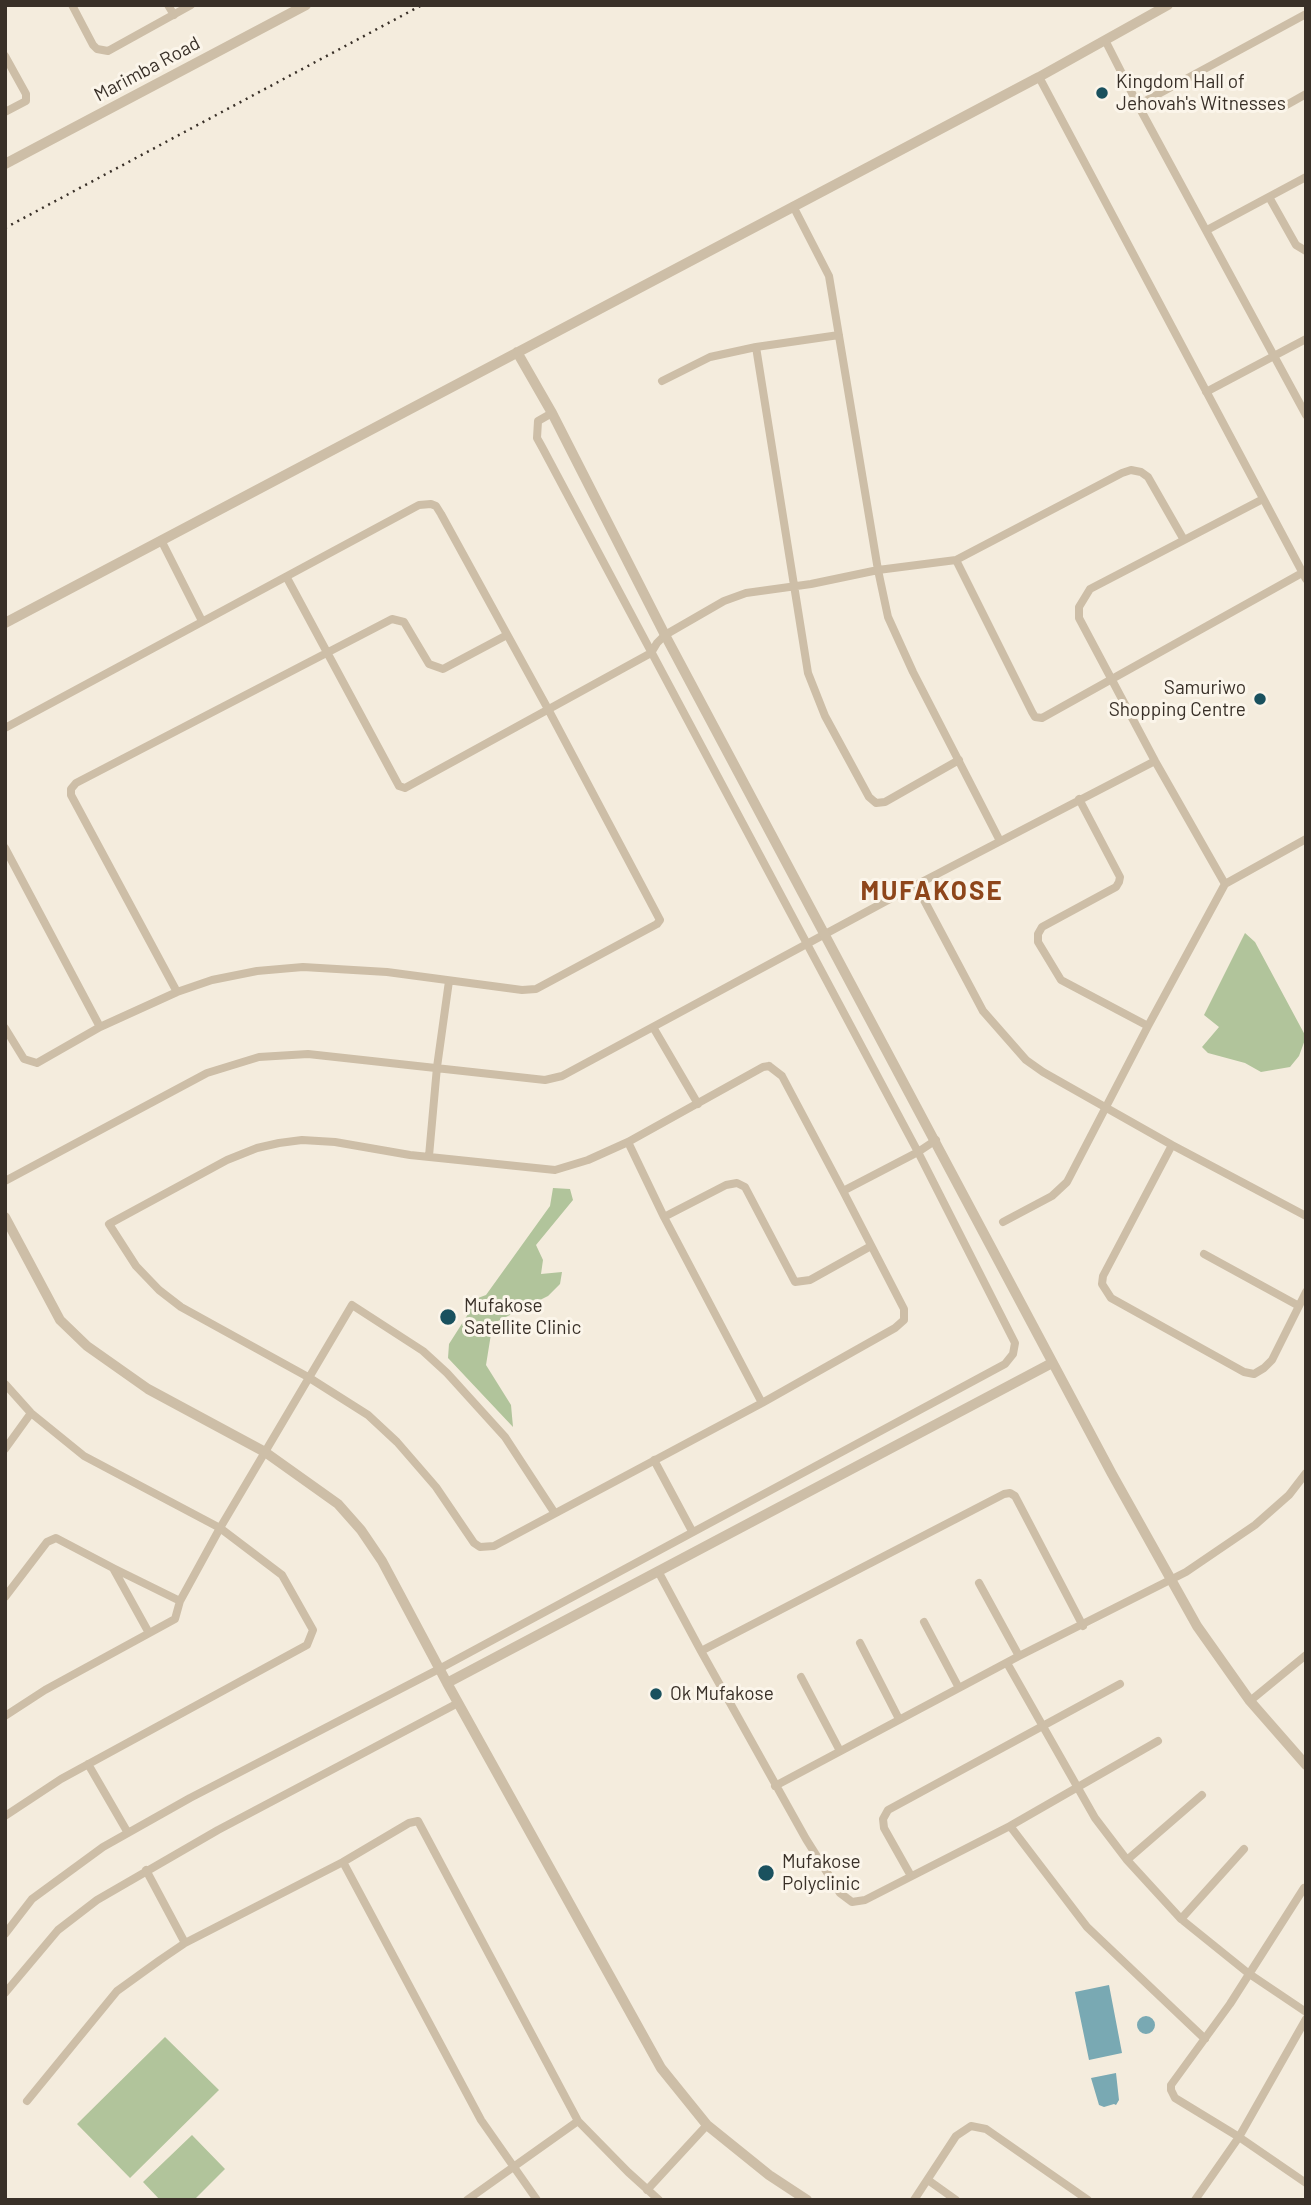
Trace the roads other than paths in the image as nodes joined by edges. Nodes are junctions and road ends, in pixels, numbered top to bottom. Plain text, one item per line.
1 (72, 5) edge
2 (168, 5) edge
3 (191, 5) edge
4 (306, 5) edge
5 (1168, 5) edge
6 (1306, 14) edge
7 (174, 15) junction
8 (1105, 40) junction
9 (5, 56) edge
10 (1039, 77) junction
11 (1306, 94) edge
12 (1139, 104) junction
13 (1283, 107) dead end
14 (5, 112) edge
15 (5, 164) edge
16 (1306, 177) edge
17 (1269, 197) junction
18 (793, 206) junction
19 (1207, 230) junction
20 (1306, 251) edge
21 (839, 335) junction
22 (1306, 339) edge
23 (756, 346) junction
24 (517, 352) junction
25 (1273, 356) junction
26 (662, 381) dead end
27 (1206, 392) junction
28 (552, 413) junction
29 (1306, 415) edge
30 (1263, 499) junction
31 (160, 540) junction
32 (1184, 540) junction
33 (956, 560) junction
34 (878, 570) junction
35 (1304, 576) edge
36 (286, 578) junction
37 (796, 586) junction
38 (202, 621) junction
39 (5, 623) edge
40 (507, 635) junction
41 (665, 635) junction
42 (328, 653) junction
43 (652, 653) junction
44 (1112, 680) junction
45 (548, 709) junction
46 (5, 728) edge
47 (959, 760) junction
48 (1155, 761) junction
49 (1079, 799) junction
50 (1306, 839) edge
51 (1000, 841) junction
52 (5, 848) edge
53 (1225, 884) junction
54 (916, 885) junction
55 (825, 935) junction
56 (808, 944) junction
57 (449, 981) junction
58 (177, 992) junction
59 (1148, 1026) junction
60 (100, 1027) junction
61 (653, 1027) junction
62 (5, 1028) edge
63 (436, 1067) junction
64 (698, 1104) junction
65 (1106, 1108) junction
66 (936, 1140) junction
67 (628, 1142) junction
68 (1172, 1145) junction
69 (918, 1152) junction
70 (429, 1156) junction
71 (5, 1181) edge
72 (843, 1191) junction
73 (1306, 1216) edge
74 (5, 1217) edge
75 (664, 1217) junction
76 (1003, 1222) dead end
77 (871, 1246) junction
78 (1203, 1254) dead end
79 (1306, 1292) edge
80 (1298, 1306) junction
81 (1052, 1363) junction
82 (308, 1377) junction
83 (5, 1384) edge
84 (762, 1403) junction
85 (31, 1413) junction
86 (5, 1449) edge
87 (265, 1452) junction
88 (654, 1460) junction
89 (1306, 1474) edge
90 (554, 1512) junction
91 (220, 1528) junction
92 (692, 1531) junction
93 (113, 1568) junction
94 (658, 1571) junction
95 (1171, 1580) junction
96 (979, 1583) dead end
97 (5, 1597) edge
98 (180, 1601) junction
99 (924, 1622) dead end
100 (1083, 1626) junction
101 (149, 1633) junction
102 (860, 1643) dead end
103 (701, 1651) junction
104 (1306, 1655) edge
105 (1019, 1656) junction
106 (1007, 1663) junction
107 (439, 1669) junction
108 (801, 1676) dead end
109 (447, 1683) junction
110 (1120, 1684) dead end
111 (959, 1688) junction
112 (1250, 1701) junction
113 (458, 1703) junction
114 (5, 1716) edge
115 (899, 1719) junction
116 (1044, 1727) junction
117 (1158, 1741) dead end
118 (840, 1751) junction
119 (88, 1764) junction
120 (1306, 1765) edge
121 (775, 1786) junction
122 (1079, 1788) junction
123 (1202, 1796) dead end
124 (5, 1816) edge
125 (1010, 1826) junction
126 (128, 1833) junction
127 (1244, 1849) dead end
128 (1128, 1860) junction
129 (343, 1862) junction
130 (146, 1870) junction
131 (911, 1876) junction
132 (1304, 1888) edge
133 (1181, 1919) junction
134 (5, 1934) edge
135 (186, 1943) junction
136 (1248, 1973) junction
137 (5, 1993) edge
138 (1306, 2012) edge
139 (1306, 2019) edge
140 (1205, 2039) junction
141 (27, 2101) dead end
142 (578, 2121) junction
143 (707, 2125) junction
144 (1239, 2137) junction
145 (514, 2168) junction
146 (928, 2180) junction
147 (1306, 2183) edge
148 (647, 2190) junction
149 (467, 2200) edge
150 (537, 2200) edge
151 (660, 2200) edge
152 (807, 2200) edge
153 (914, 2200) edge
154 (956, 2200) edge
155 (1088, 2200) edge
156 (1195, 2200) edge

1 - 7 street
2 - 7 street
3 - 7 street
4 - 15 street, Marimba Road
5 - 8 street
6 - 12 street
8 - 10 street
8 - 12 street
9 - 14 street
10 - 18 street
10 - 27 street
11 - 13 street
12 - 19 street
16 - 17 street
17 - 19 street
17 - 20 street
18 - 21 street
18 - 24 street
19 - 25 street
21 - 23 street
21 - 34 street
22 - 25 street
23 - 26 street
23 - 37 street
24 - 28 street
24 - 31 street
25 - 27 street
25 - 29 street
27 - 30 street
28 - 41 street
28 - 43 street
30 - 32 street
30 - 35 street
31 - 38 street
31 - 39 street
32 - 33 street
32 - 44 street
33 - 34 street
33 - 44 street
34 - 37 street
34 - 47 street
35 - 44 street
36 - 38 street
36 - 40 street
36 - 42 street
37 - 41 street
37 - 47 street
38 - 46 street
40 - 42 street
40 - 45 street
41 - 43 street
41 - 55 street
42 - 45 street
42 - 58 street
43 - 45 street
43 - 56 street
44 - 48 street
45 - 57 street
47 - 51 street
48 - 49 street
48 - 53 street
49 - 51 street
49 - 59 street
50 - 53 street
51 - 54 street
52 - 60 street
53 - 59 street
54 - 55 street
54 - 65 street
55 - 56 street
55 - 66 street
56 - 61 street
56 - 69 street
57 - 58 street
57 - 63 street
58 - 60 street
59 - 65 street
60 - 62 street
61 - 63 street
61 - 64 street
63 - 70 street
63 - 71 street
64 - 67 street
64 - 72 street
65 - 68 street
65 - 76 street
66 - 69 street
66 - 81 street
67 - 70 street
67 - 75 street
68 - 73 street
68 - 80 street
69 - 72 street
69 - 92 street
70 - 82 street
72 - 77 street
74 - 87 street
75 - 77 street
75 - 84 street
77 - 84 street
78 - 80 street
79 - 80 street
81 - 94 street
81 - 95 street
82 - 87 street
82 - 90 street
82 - 90 street
83 - 85 street
84 - 88 street
85 - 86 street
85 - 91 street
87 - 91 street
87 - 107 street
88 - 90 street
88 - 92 street
89 - 95 street
91 - 98 street
91 - 119 street
92 - 107 street
93 - 97 street
93 - 98 street
93 - 101 street
94 - 103 street
94 - 109 street
95 - 100 street
95 - 112 street
96 - 105 street
98 - 101 street
99 - 111 street
100 - 103 street
100 - 105 street
101 - 114 street
102 - 115 street
103 - 121 street
104 - 112 street
105 - 106 street
106 - 111 street
106 - 116 street
107 - 109 street
107 - 126 street
108 - 118 street
109 - 113 street
110 - 116 street
111 - 115 street
112 - 120 street
113 - 130 street
113 - 143 street
115 - 118 street
116 - 122 street
116 - 131 street
117 - 122 street
118 - 121 street
119 - 124 street
119 - 126 street
121 - 131 street
122 - 125 street
122 - 128 street
123 - 128 street
125 - 131 street
125 - 140 street
126 - 134 street
127 - 133 street
128 - 133 street
129 - 135 street
129 - 142 street
129 - 145 street
130 - 135 street
130 - 137 street
132 - 136 street
133 - 136 street
135 - 141 street
136 - 138 street
136 - 140 street
139 - 144 street
140 - 144 street
142 - 145 street
142 - 148 street
143 - 148 street
143 - 152 street
144 - 147 street
144 - 156 street
145 - 149 street
145 - 150 street
146 - 153 street
146 - 154 street
146 - 155 street
148 - 151 street

